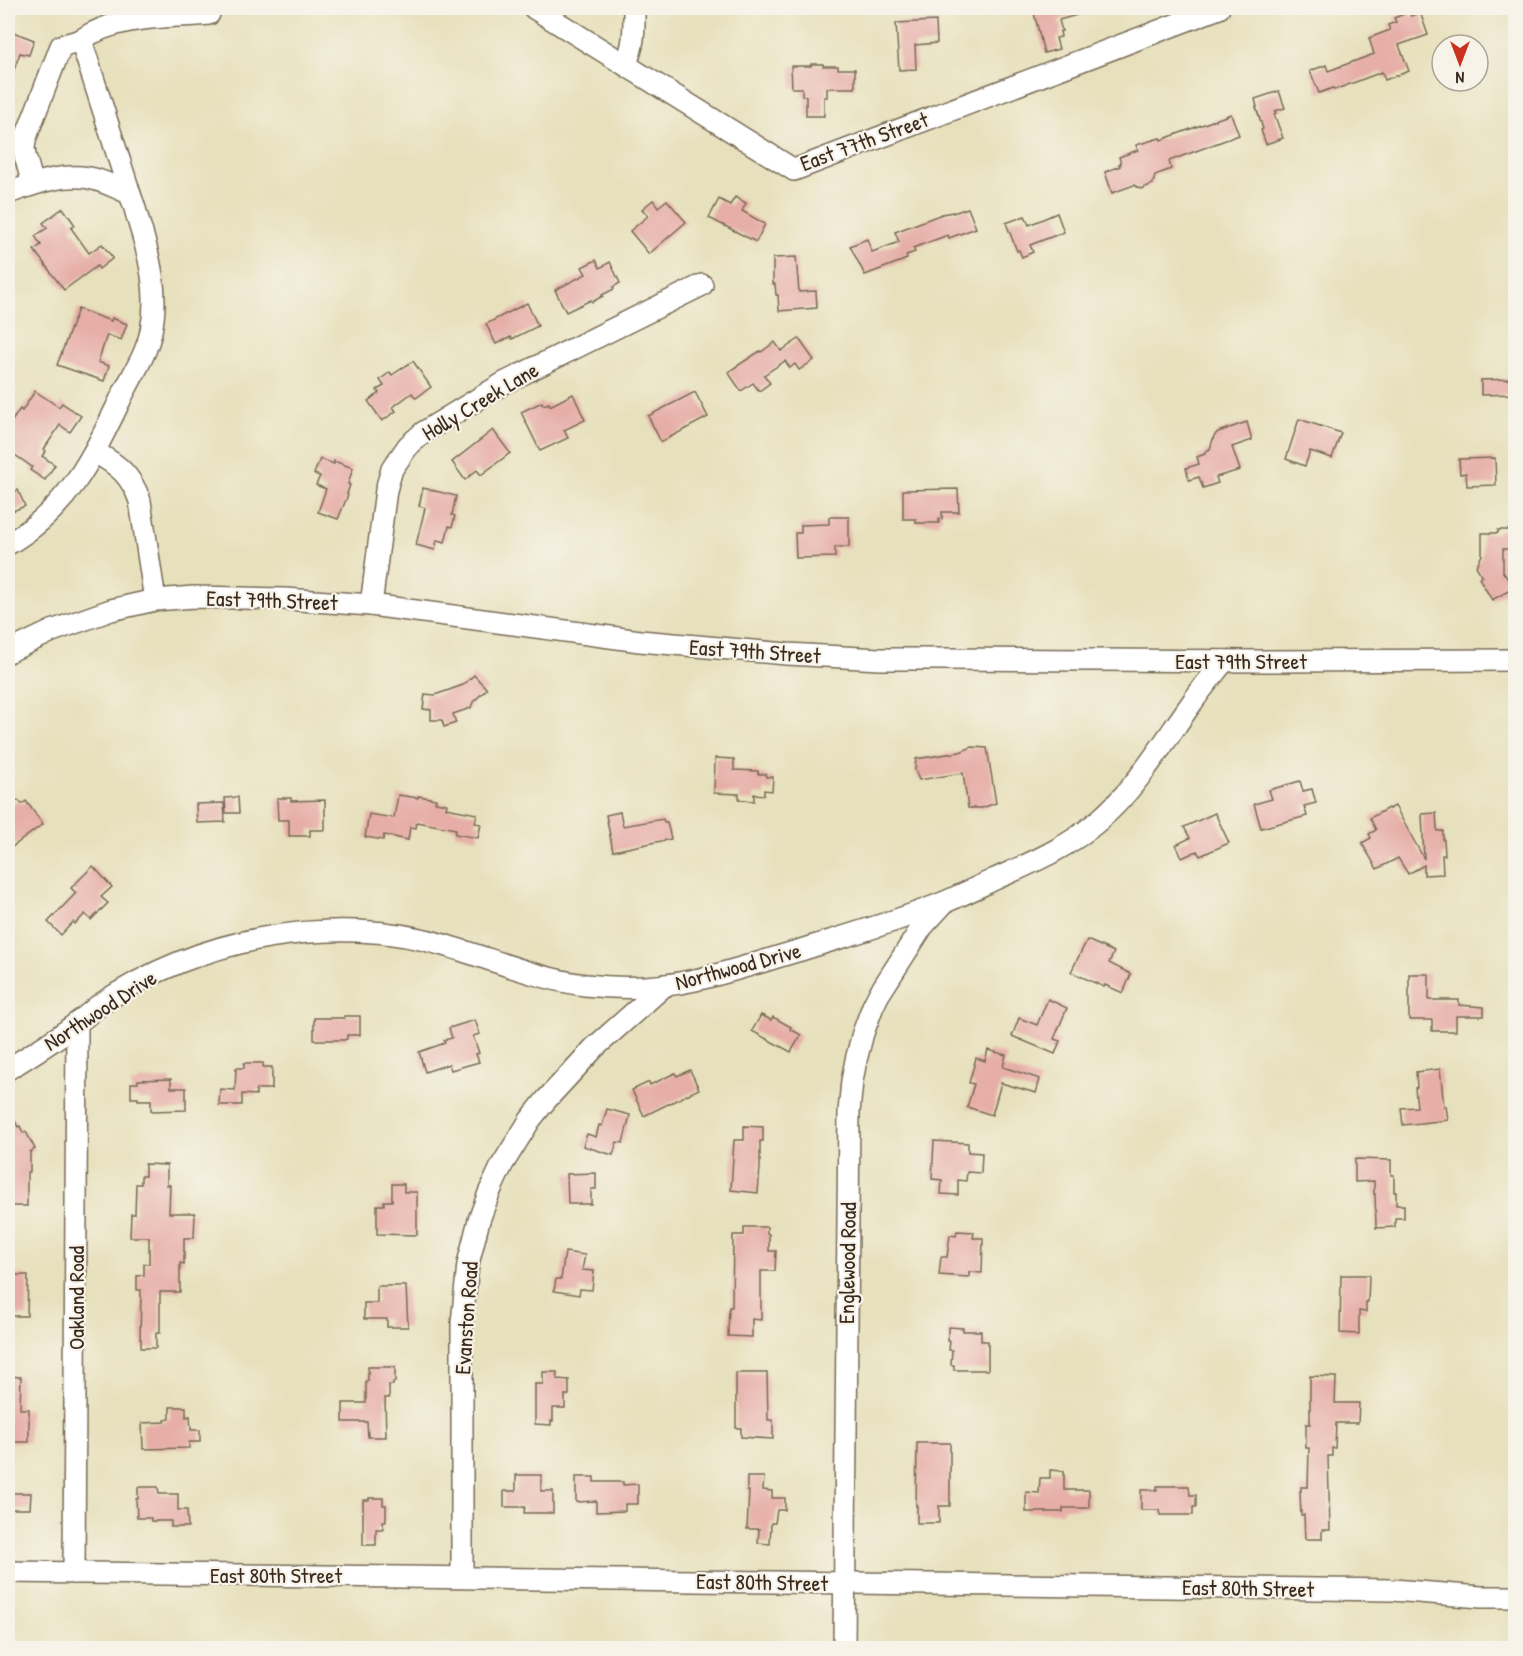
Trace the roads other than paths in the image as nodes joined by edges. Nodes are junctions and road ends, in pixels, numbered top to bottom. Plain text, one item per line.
1 (534, 8) edge
2 (634, 8) edge
3 (1219, 8) edge
4 (209, 14) dead end
5 (81, 40) junction
6 (625, 64) junction
7 (33, 184) junction
8 (8, 193) edge
9 (130, 194) junction
10 (702, 285) dead end
11 (95, 452) junction
12 (8, 544) edge
13 (155, 600) junction
14 (371, 605) junction
15 (8, 652) edge
16 (1515, 660) edge
17 (1224, 661) junction
18 (944, 902) junction
19 (664, 985) junction
20 (78, 1023) junction
21 (8, 1069) edge
22 (8, 1572) edge
23 (74, 1573) junction
24 (462, 1577) junction
25 (844, 1584) junction
26 (1515, 1597) edge
27 (844, 1648) edge

1 - 6 street, East 77th Street
2 - 6 street
3 - 6 street, East 77th Street
4 - 5 street
5 - 7 street
5 - 9 street
7 - 8 street
7 - 9 street
9 - 11 street
10 - 14 street, Holly Creek Lane
11 - 12 street
11 - 13 street
13 - 14 street, East 79th Street
13 - 15 street, East 79th Street
14 - 17 street, East 79th Street
16 - 17 street, East 79th Street
17 - 18 street, Northwood Drive
18 - 19 street, Northwood Drive
18 - 25 street, Englewood Road
19 - 20 street, Northwood Drive
19 - 24 street, Evanston Road
20 - 21 street, Northwood Drive
20 - 23 street, Oakland Road
22 - 23 street, East 80th Street
23 - 24 street, East 80th Street
24 - 25 street, East 80th Street
25 - 26 street, East 80th Street
25 - 27 street, Englewood Road

